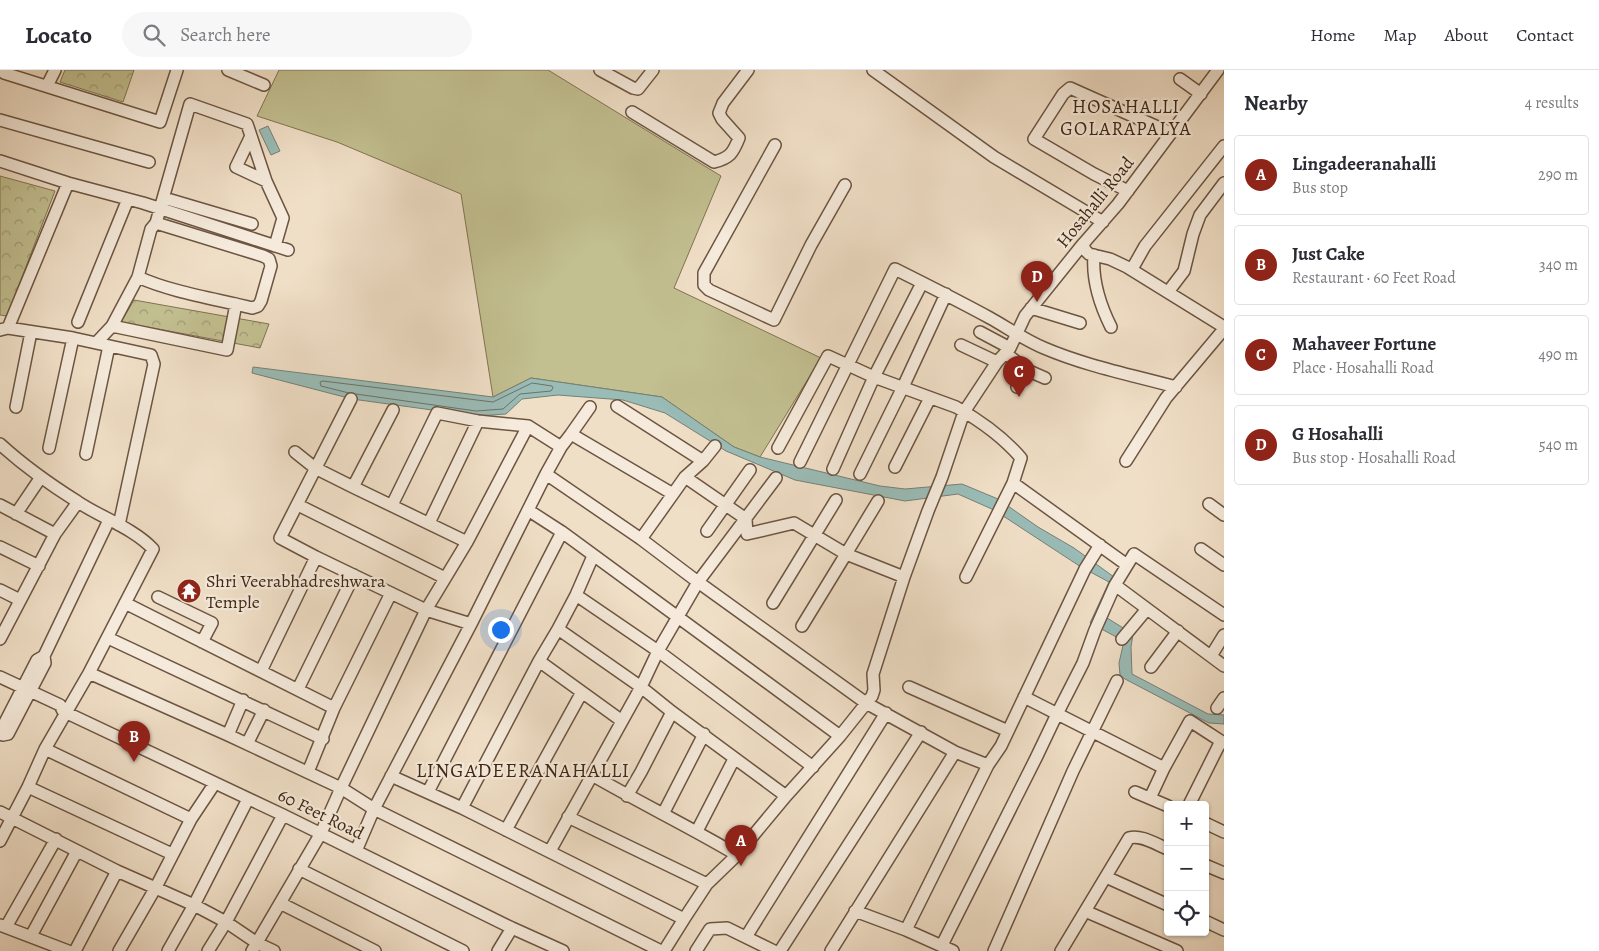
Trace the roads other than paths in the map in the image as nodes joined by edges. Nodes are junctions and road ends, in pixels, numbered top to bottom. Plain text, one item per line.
1 (54, 70) edge
2 (177, 70) edge
3 (228, 70) edge
4 (600, 70) edge
5 (653, 70) edge
6 (748, 70) edge
7 (1218, 70) edge
8 (875, 71) edge
9 (3, 74) edge
10 (1180, 79) dead end
11 (264, 85) dead end
12 (47, 86) junction
13 (1201, 94) junction
14 (632, 112) dead end
15 (0, 120) edge
16 (1171, 133) junction
17 (250, 138) junction
18 (774, 145) dead end
19 (1224, 146) edge
20 (0, 161) edge
21 (149, 162) dead end
22 (266, 181) junction
23 (68, 182) junction
24 (1224, 183) edge
25 (845, 185) dead end
26 (1128, 191) junction
27 (128, 199) junction
28 (162, 203) junction
29 (1103, 222) junction
30 (156, 223) junction
31 (252, 224) dead end
32 (1083, 244) junction
33 (275, 246) junction
34 (288, 250) dead end
35 (1094, 255) junction
36 (1132, 270) junction
37 (138, 276) junction
38 (922, 283) junction
39 (1168, 292) junction
40 (946, 294) junction
41 (236, 304) junction
42 (1031, 308) junction
43 (78, 322) dead end
44 (1080, 323) dead end
45 (112, 326) junction
46 (1111, 327) dead end
47 (1224, 328) edge
48 (4, 329) edge
49 (31, 332) junction
50 (980, 332) dead end
51 (1016, 332) junction
52 (73, 338) junction
53 (96, 343) junction
54 (961, 345) dead end
55 (109, 346) junction
56 (1007, 350) junction
57 (997, 362) junction
58 (848, 366) junction
59 (1026, 369) junction
60 (874, 377) junction
61 (1045, 378) dead end
62 (1017, 387) dead end
63 (1176, 387) junction
64 (903, 388) junction
65 (930, 398) junction
66 (351, 399) dead end
67 (618, 406) dead end
68 (16, 407) dead end
69 (590, 407) dead end
70 (393, 410) dead end
71 (964, 412) junction
72 (478, 420) junction
73 (528, 426) junction
74 (571, 434) junction
75 (0, 444) edge
76 (715, 446) dead end
77 (561, 447) junction
78 (49, 448) dead end
79 (778, 448) dead end
80 (296, 452) dead end
81 (86, 454) dead end
82 (703, 461) junction
83 (1126, 461) dead end
84 (800, 462) dead end
85 (895, 467) dead end
86 (316, 468) junction
87 (833, 469) dead end
88 (750, 470) dead end
89 (546, 474) junction
90 (860, 474) dead end
91 (41, 477) junction
92 (685, 477) junction
93 (776, 478) dead end
94 (1013, 483) junction
95 (353, 488) junction
96 (673, 494) junction
97 (836, 500) dead end
98 (878, 501) dead end
99 (78, 502) junction
100 (1209, 504) dead end
101 (0, 505) edge
102 (298, 505) junction
103 (392, 505) junction
104 (726, 506) junction
105 (528, 510) junction
106 (16, 514) junction
107 (1224, 515) edge
108 (746, 519) junction
109 (114, 523) junction
110 (429, 523) junction
111 (707, 531) dead end
112 (562, 532) junction
113 (55, 534) junction
114 (814, 535) junction
115 (641, 538) junction
116 (467, 542) junction
117 (1100, 545) junction
118 (0, 547) edge
119 (1201, 549) dead end
120 (846, 554) junction
121 (593, 556) junction
122 (316, 557) junction
123 (1127, 565) junction
124 (38, 566) junction
125 (1224, 566) edge
126 (354, 575) junction
127 (904, 577) junction
128 (966, 577) dead end
129 (445, 578) junction
130 (698, 582) junction
131 (1115, 585) junction
132 (0, 590) edge
133 (391, 593) junction
134 (576, 595) junction
135 (158, 597) dead end
136 (20, 600) junction
137 (125, 603) junction
138 (773, 603) dead end
139 (1147, 609) junction
140 (426, 610) junction
141 (1224, 615) edge
142 (678, 617) junction
143 (471, 624) junction
144 (802, 626) dead end
145 (558, 629) junction
146 (1178, 631) junction
147 (1224, 635) edge
148 (0, 637) edge
149 (108, 638) junction
150 (1122, 639) dead end
151 (202, 642) junction
152 (658, 651) junction
153 (1210, 656) junction
154 (539, 661) junction
155 (1224, 666) edge
156 (1151, 667) dead end
157 (261, 671) junction
158 (89, 673) junction
159 (0, 677) edge
160 (1117, 681) dead end
161 (0, 685) edge
162 (909, 687) dead end
163 (641, 688) junction
164 (298, 689) junction
165 (582, 692) junction
166 (25, 693) junction
167 (1024, 697) junction
168 (1224, 698) edge
169 (243, 700) junction
170 (866, 704) junction
171 (334, 708) junction
172 (1216, 708) dead end
173 (264, 710) junction
174 (65, 712) junction
175 (672, 712) junction
176 (886, 713) junction
177 (1057, 714) junction
178 (622, 721) junction
179 (1008, 731) junction
180 (1091, 731) junction
181 (921, 732) junction
182 (704, 734) junction
183 (228, 735) junction
184 (840, 736) junction
185 (1, 737) edge
186 (323, 739) junction
187 (1223, 742) edge
188 (248, 744) junction
189 (45, 750) junction
190 (955, 752) junction
191 (734, 759) junction
192 (988, 765) junction
193 (813, 767) junction
194 (1164, 768) junction
195 (308, 772) junction
196 (592, 775) junction
197 (391, 776) junction
198 (215, 783) junction
199 (28, 787) junction
200 (340, 788) junction
201 (428, 792) junction
202 (1135, 792) dead end
203 (627, 796) junction
204 (786, 796) junction
205 (1150, 798) junction
206 (248, 799) junction
207 (1191, 801) edge
208 (1164, 804) edge
209 (462, 808) junction
210 (374, 809) junction
211 (0, 812) edge
212 (663, 814) junction
213 (283, 815) junction
214 (568, 817) junction
215 (12, 818) junction
216 (191, 819) junction
217 (1209, 825) edge
218 (506, 830) junction
219 (697, 832) junction
220 (1224, 832) edge
221 (321, 834) junction
222 (56, 840) junction
223 (0, 841) edge
224 (1164, 847) edge
225 (77, 851) junction
226 (356, 851) junction
227 (550, 852) junction
228 (172, 854) junction
229 (737, 855) junction
230 (1209, 867) edge
231 (299, 869) junction
232 (116, 871) junction
233 (1224, 874) edge
234 (1106, 877) junction
235 (707, 884) junction
236 (156, 888) junction
237 (280, 903) junction
238 (1164, 903) edge
239 (194, 904) junction
240 (856, 911) junction
241 (1085, 911) junction
242 (684, 918) junction
243 (226, 922) junction
244 (1209, 923) edge
245 (3, 926) edge
246 (512, 928) junction
247 (906, 930) junction
248 (1224, 930) edge
249 (31, 936) junction
250 (746, 937) junction
251 (942, 945) junction
252 (255, 947) edge
253 (835, 950) edge
254 (68, 951) edge
255 (75, 951) edge
256 (119, 951) edge
257 (168, 951) edge
258 (208, 951) edge
259 (274, 951) edge
260 (376, 951) edge
261 (463, 951) edge
262 (498, 951) edge
263 (563, 951) edge
264 (662, 951) edge
265 (696, 951) edge
266 (774, 951) edge
267 (780, 951) edge
268 (953, 951) edge
269 (994, 951) edge
270 (1062, 951) edge
271 (1177, 951) edge

1 - 12 street
2 - 12 street
3 - 11 street
4 - 5 street
6 - 14 street
7 - 13 street, Hosahalli Road
8 - 29 street
9 - 12 street
10 - 13 street
13 - 16 street, Hosahalli Road
15 - 21 street
16 - 26 street, Hosahalli Road
16 - 26 street
17 - 22 street
17 - 22 street
17 - 28 street
18 - 25 street
19 - 36 street
20 - 23 street
22 - 33 street
23 - 27 street
23 - 48 street
24 - 39 street
26 - 29 street, Hosahalli Road
27 - 28 street
27 - 43 street
28 - 30 street
28 - 31 street
28 - 33 street
29 - 32 street, Hosahalli Road
30 - 37 street
30 - 41 street
32 - 35 street
32 - 42 street, Hosahalli Road
33 - 34 street
35 - 36 street
35 - 46 street
36 - 39 street
37 - 41 street
37 - 45 street
38 - 40 street
38 - 58 street
38 - 60 street
39 - 47 street
40 - 51 street
40 - 64 street
41 - 45 street
42 - 44 street
42 - 51 street, Hosahalli Road
45 - 53 street
47 - 63 street
48 - 49 street
49 - 52 street
49 - 68 street
50 - 56 street
51 - 56 street, Hosahalli Road
51 - 63 street
52 - 53 street
52 - 78 street
53 - 55 street
54 - 57 street
55 - 81 street
55 - 109 street
56 - 57 street
56 - 59 street
57 - 71 street
58 - 60 street
58 - 79 street
58 - 84 street
59 - 61 street
59 - 62 street
60 - 64 street
60 - 87 street
63 - 83 street
64 - 65 street
64 - 90 street
65 - 71 street
65 - 85 street
66 - 86 street
67 - 82 street
69 - 74 street
70 - 95 street
71 - 94 street
71 - 127 street
72 - 73 street
72 - 103 street
72 - 110 street
73 - 77 street
73 - 116 street
74 - 77 street
74 - 96 street
75 - 91 street
76 - 82 street
77 - 89 street
80 - 86 street
82 - 92 street
86 - 95 street
86 - 102 street
88 - 104 street
89 - 105 street
89 - 115 street
91 - 99 street
91 - 106 street
92 - 96 street
92 - 104 street
93 - 108 street
94 - 117 street
94 - 128 street
95 - 103 street
96 - 115 street
97 - 114 street
98 - 120 street
99 - 109 street
99 - 113 street
100 - 107 street
101 - 106 street
102 - 122 street
102 - 129 street
103 - 110 street
104 - 108 street
104 - 111 street
105 - 112 street
105 - 143 street
106 - 113 street
108 - 114 street
108 - 130 street
109 - 137 street
109 - 166 street
110 - 116 street
112 - 121 street
112 - 201 street
113 - 124 street
114 - 120 street
114 - 138 street
115 - 130 street
116 - 129 street
117 - 123 street
117 - 167 street
118 - 124 street
119 - 125 street
120 - 127 street
120 - 144 street
121 - 134 street
121 - 142 street
122 - 126 street
122 - 157 street
123 - 131 street
123 - 141 street
124 - 136 street
126 - 133 street
126 - 164 street
127 - 170 street
129 - 140 street
130 - 142 street
130 - 170 street
131 - 139 street
131 - 177 street
132 - 136 street
133 - 140 street
133 - 171 street
134 - 145 street
134 - 152 street
135 - 151 street
136 - 148 street
137 - 149 street
137 - 151 street
139 - 146 street
139 - 150 street
140 - 143 street
140 - 200 street
142 - 152 street
142 - 184 street
143 - 197 street
145 - 154 street
145 - 163 street
146 - 153 street
146 - 156 street
147 - 153 street
149 - 158 street
149 - 169 street
151 - 157 street
152 - 163 street
152 - 193 street
153 - 155 street
154 - 165 street
154 - 209 street
157 - 164 street
158 - 174 street
158 - 183 street
159 - 166 street, 60 Feet Road
160 - 180 street
161 - 166 street, 60 Feet Road
162 - 179 street
163 - 175 street
163 - 178 street
164 - 171 street
165 - 178 street
165 - 218 street
166 - 174 street, 60 Feet Road
166 - 185 street
167 - 177 street
167 - 179 street
168 - 172 street
169 - 173 street
169 - 183 street
170 - 176 street
170 - 184 street
171 - 186 street
173 - 186 street
173 - 188 street
174 - 189 street
174 - 198 street, 60 Feet Road
175 - 182 street
175 - 203 street
176 - 181 street
176 - 250 street
177 - 180 street
177 - 251 street
178 - 196 street
179 - 192 street
180 - 194 street
180 - 269 street
181 - 190 street
181 - 267 street
182 - 191 street
182 - 212 street
183 - 188 street
184 - 193 street
186 - 195 street
187 - 194 street
187 - 207 street
188 - 195 street
189 - 199 street
189 - 216 street
190 - 192 street
190 - 240 street
191 - 204 street
191 - 219 street
192 - 247 street
193 - 204 street
194 - 205 street
195 - 200 street
196 - 203 street
196 - 214 street
197 - 201 street
197 - 210 street
198 - 206 street, 60 Feet Road
198 - 216 street
199 - 215 street
199 - 228 street
200 - 210 street
200 - 221 street
201 - 209 street
202 - 205 street
203 - 212 street
204 - 229 street
205 - 208 street
206 - 213 street, 60 Feet Road
206 - 239 street
209 - 218 street
210 - 226 street
210 - 264 street
211 - 215 street
212 - 219 street
213 - 221 street, 60 Feet Road
213 - 243 street
214 - 227 street
214 - 235 street
215 - 222 street
215 - 223 street
216 - 228 street
217 - 220 street
218 - 227 street
219 - 229 street
221 - 226 street, 60 Feet Road
221 - 231 street
222 - 225 street
222 - 245 street
224 - 234 street
225 - 232 street
225 - 249 street
226 - 246 street, 60 Feet Road
227 - 242 street
228 - 236 street
229 - 235 street
230 - 233 street
231 - 237 street
231 - 261 street
232 - 236 street
232 - 255 street
234 - 238 street
234 - 241 street
235 - 242 street
236 - 239 street
236 - 256 street
237 - 252 street
237 - 260 street
239 - 243 street
239 - 257 street
240 - 247 street
240 - 253 street
241 - 270 street
241 - 271 street
242 - 264 street
243 - 252 street
243 - 258 street
244 - 248 street
245 - 249 street
246 - 262 street
246 - 263 street, 60 Feet Road
247 - 251 street
249 - 254 street
250 - 265 street
250 - 266 street
251 - 268 street
252 - 259 street

